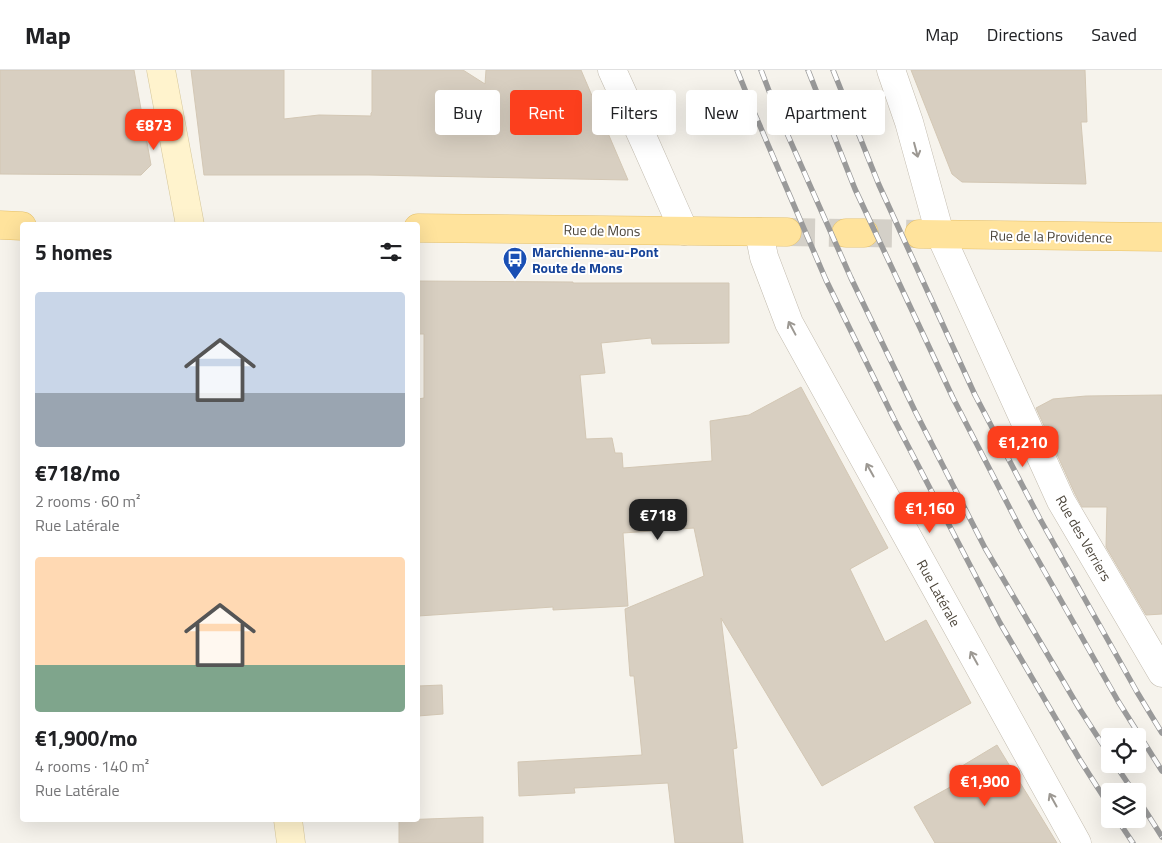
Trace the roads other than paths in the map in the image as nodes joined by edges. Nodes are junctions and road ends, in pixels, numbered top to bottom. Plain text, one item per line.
1 (160, 70) edge
2 (612, 70) edge
3 (891, 70) edge
4 (189, 222) edge
5 (0, 225) edge
6 (20, 226) edge
7 (420, 228) edge
8 (684, 231) junction
9 (759, 232) junction
10 (787, 232) tunnel mouth
11 (929, 234) junction
12 (1162, 237) edge
13 (1162, 674) edge
14 (288, 822) edge
15 (291, 843) edge
16 (1077, 843) edge

1 - 4 main road
2 - 8 street
3 -> 11 street, Rue des Verriers
5 - 6 main road
7 - 8 main road, Rue de Mons
8 - 9 main road, Rue de Mons
9 - 10 main road, Rue de Mons
16 -> 9 street, Rue Latérale
11 - 12 main road, Rue de la Providence
11 - 13 street, Rue des Verriers
14 - 15 main road

